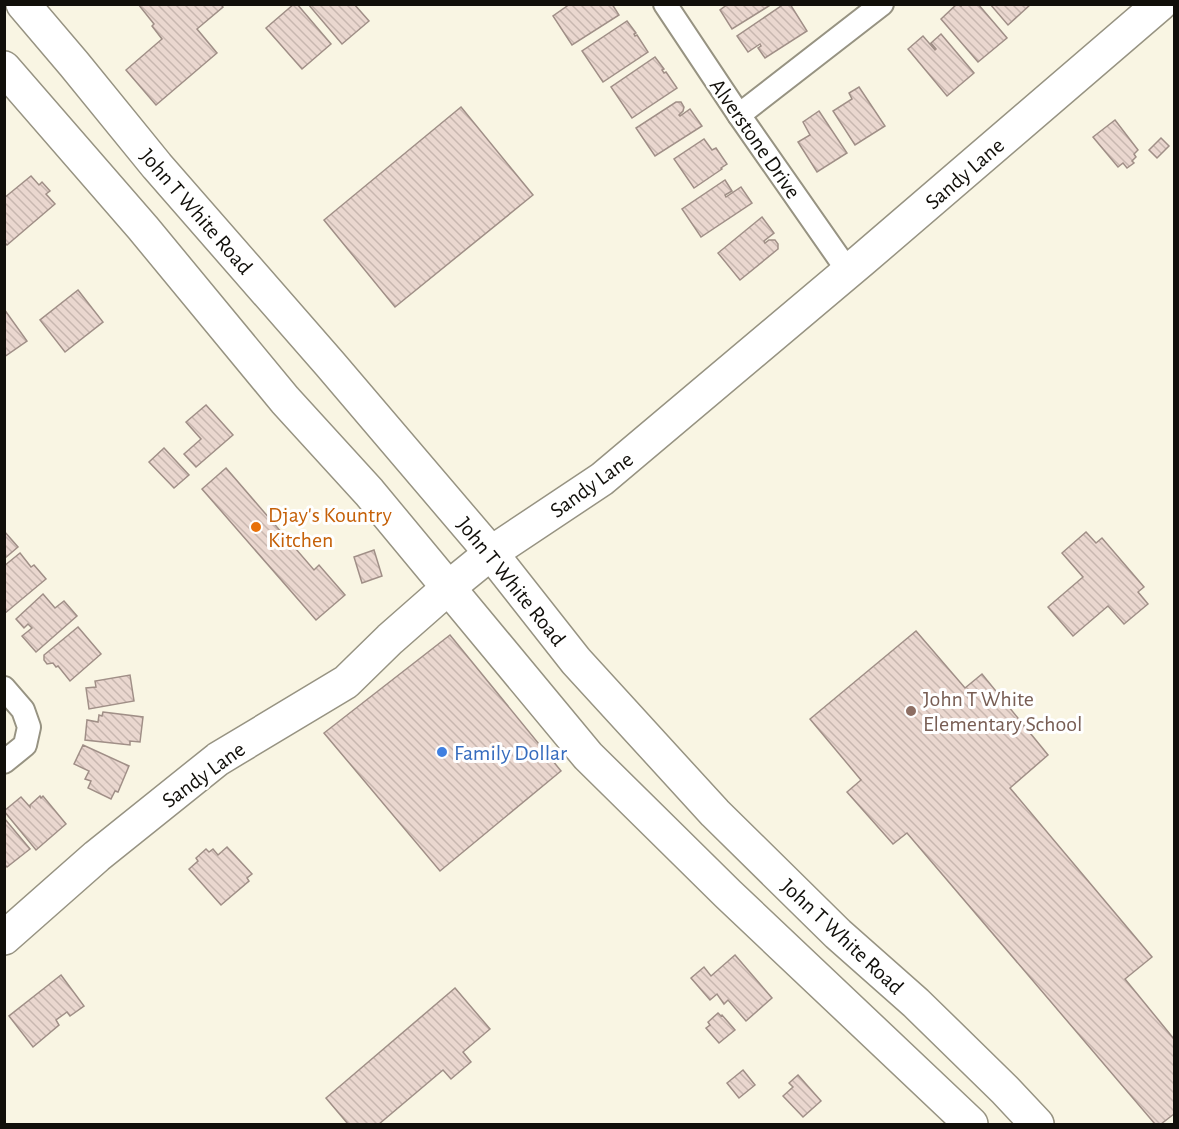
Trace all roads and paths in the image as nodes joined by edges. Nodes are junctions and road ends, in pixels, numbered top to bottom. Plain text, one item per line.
1 (23, 4) edge
2 (665, 4) edge
3 (882, 4) edge
4 (1160, 4) edge
5 (4, 68) edge
6 (739, 115) junction
7 (848, 272) junction
8 (491, 553) junction
9 (448, 588) junction
10 (4, 688) edge
11 (4, 762) edge
12 (764, 861) junction
13 (728, 894) junction
14 (7, 929) edge
15 (971, 1125) edge
16 (1037, 1125) edge

1 - 8 main road, John T White Road
2 - 6 street, Alverstone Drive
3 - 6 street
4 - 7 main road, Sandy Lane
5 - 9 main road
6 - 7 street, Alverstone Drive
7 - 8 main road, Sandy Lane
8 - 9 main road, Sandy Lane
8 - 12 main road, John T White Road
9 - 13 main road
9 - 14 main road, Sandy Lane
10 - 11 street
12 - 13 main road
12 - 16 main road, John T White Road
13 - 15 main road

